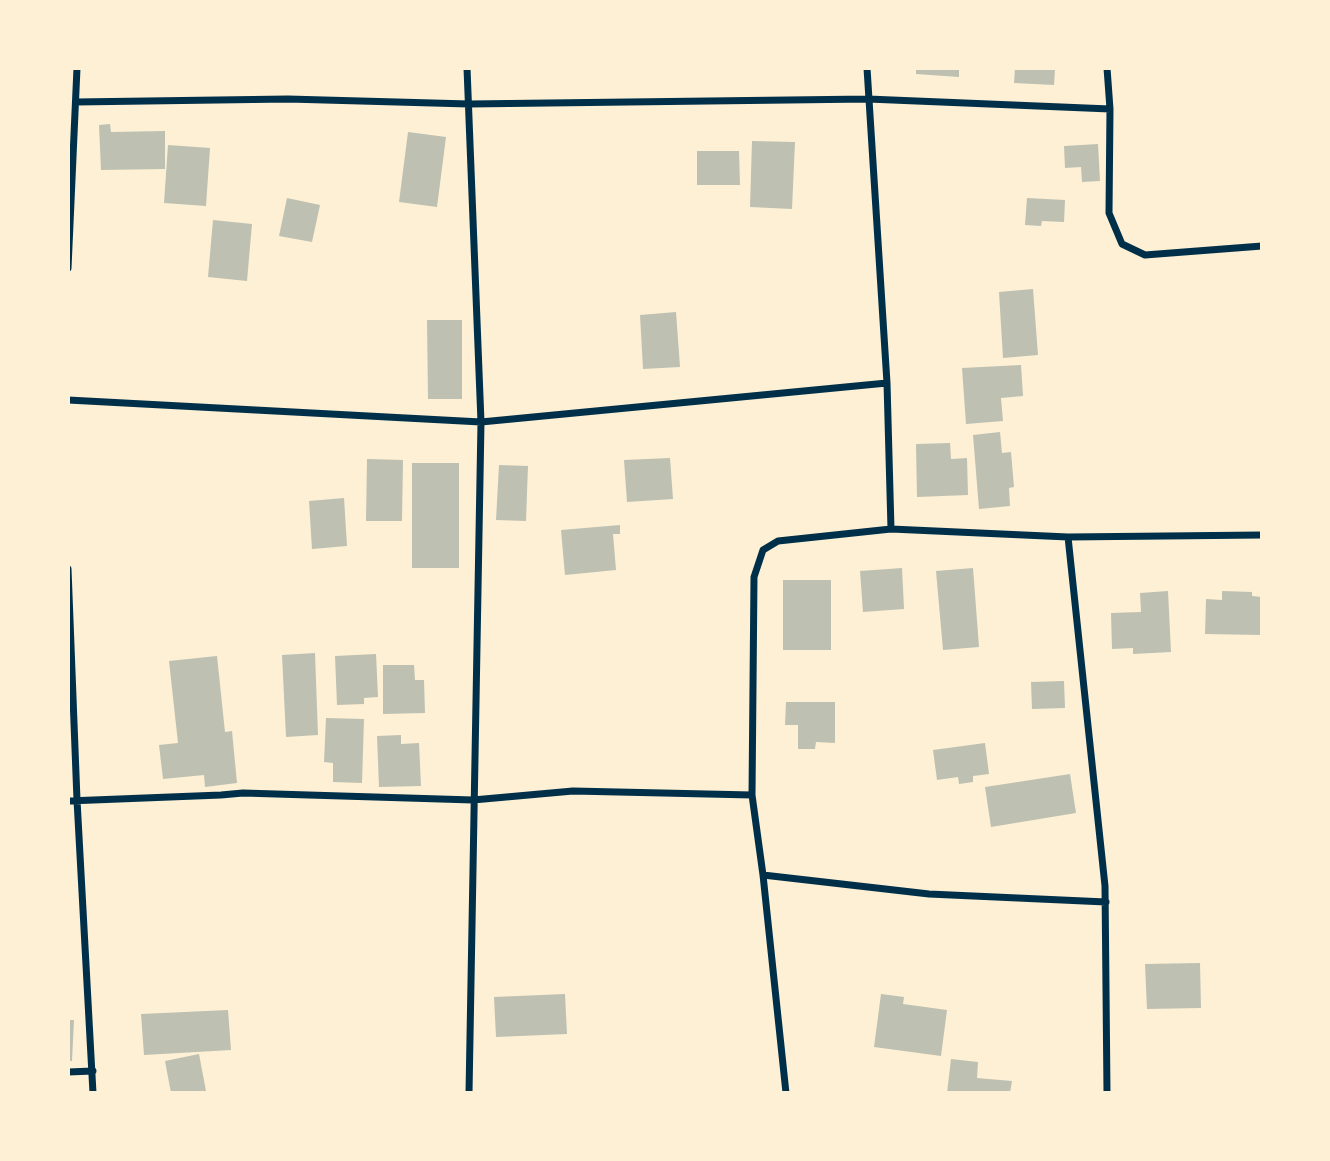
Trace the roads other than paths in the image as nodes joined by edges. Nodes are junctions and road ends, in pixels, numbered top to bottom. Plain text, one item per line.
1 (77, 68) edge
2 (467, 68) edge
3 (867, 68) edge
4 (1107, 68) edge
5 (868, 99) junction
6 (76, 102) junction
7 (469, 104) junction
8 (1110, 109) junction
9 (1262, 246) edge
10 (68, 268) edge
11 (887, 383) junction
12 (68, 400) edge
13 (481, 422) junction
14 (891, 529) junction
15 (1262, 535) edge
16 (1068, 537) junction
17 (68, 569) edge
18 (752, 795) junction
19 (73, 800) edge
20 (473, 800) junction
21 (763, 875) junction
22 (1106, 902) junction
23 (93, 1071) junction
24 (68, 1072) edge
25 (93, 1093) edge
26 (469, 1093) edge
27 (786, 1093) edge
28 (1107, 1093) edge

1 - 6 street
2 - 7 street
3 - 5 street
4 - 8 street
5 - 7 street
5 - 8 street
5 - 11 street
6 - 7 street
6 - 10 street
7 - 13 street
8 - 9 street
11 - 13 street
11 - 14 street
12 - 13 street
13 - 20 street
14 - 16 street
14 - 18 street
15 - 16 street
16 - 22 street
17 - 19 street
18 - 20 street
18 - 21 street
19 - 20 street
19 - 23 street
20 - 26 street
21 - 22 street
21 - 27 street
22 - 28 street
23 - 24 street
23 - 25 street

